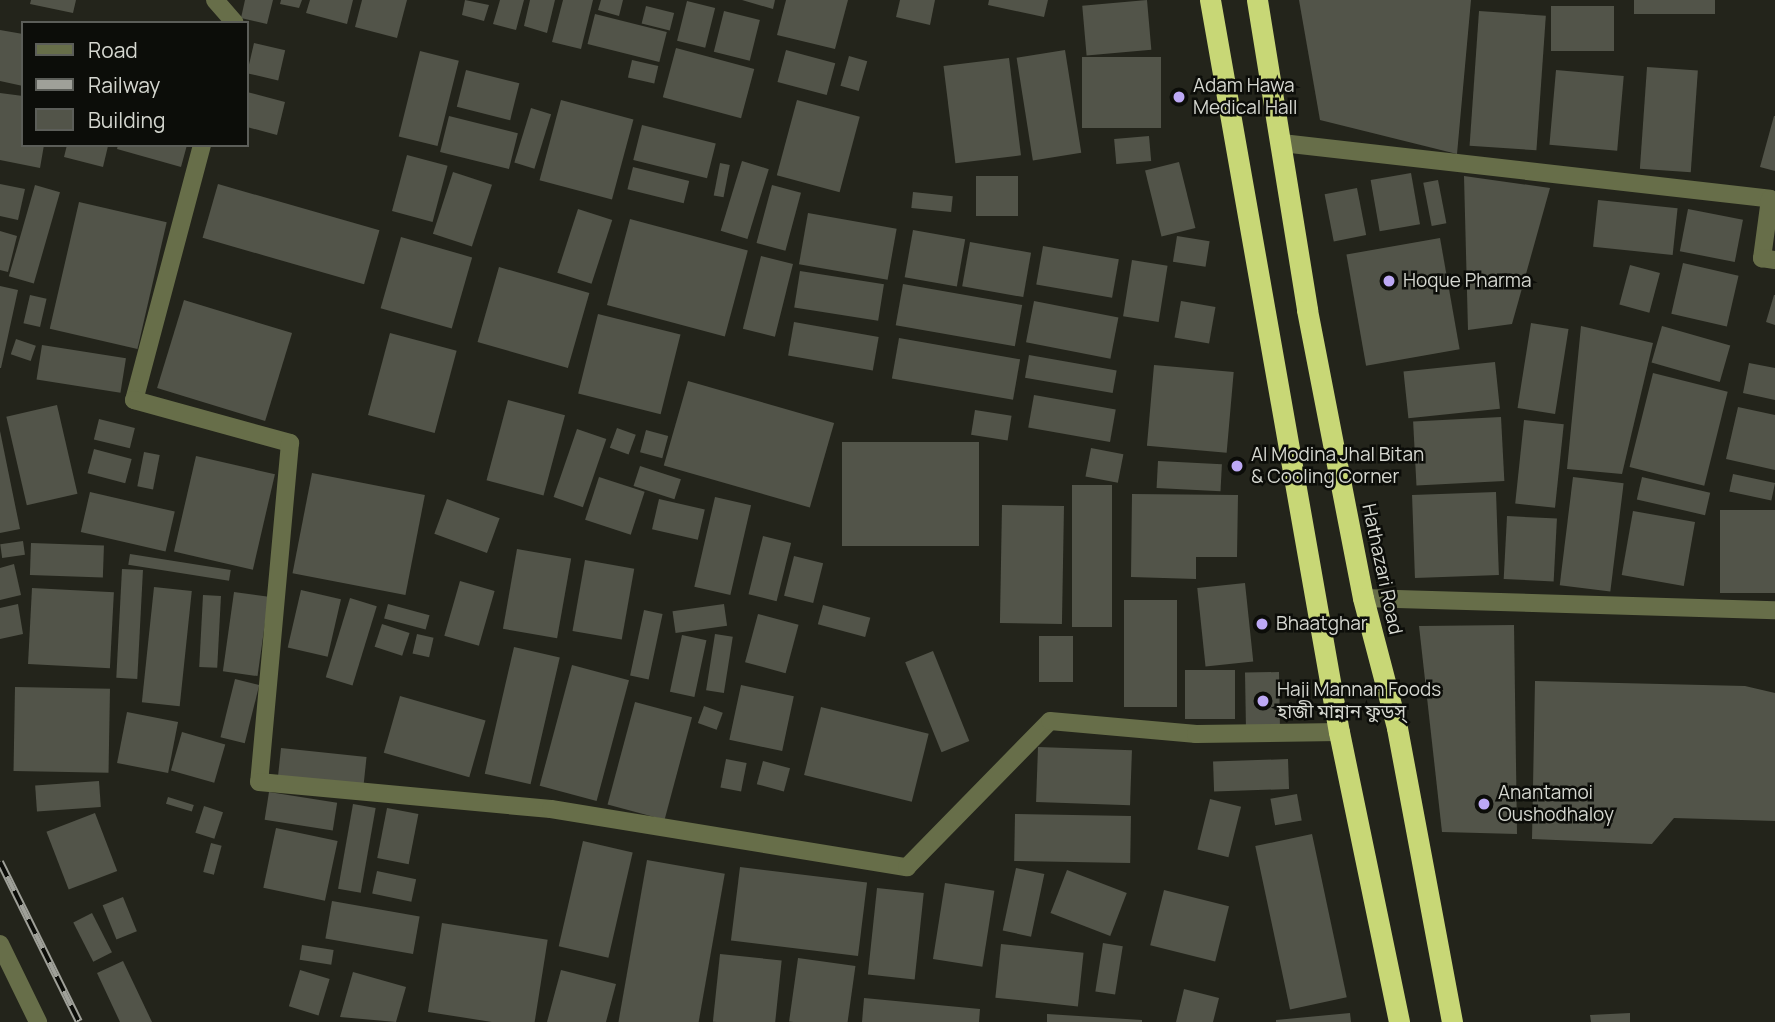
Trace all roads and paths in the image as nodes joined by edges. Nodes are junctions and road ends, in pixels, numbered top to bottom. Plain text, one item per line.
1 (215, 0) edge
2 (1210, 0) edge
3 (1257, 0) edge
4 (233, 21) edge
5 (1282, 142) junction
6 (201, 147) edge
7 (1775, 260) edge
8 (1363, 598) junction
9 (1775, 610) edge
10 (1339, 732) junction
11 (0, 944) edge
12 (38, 1022) edge
13 (1399, 1022) edge
14 (1452, 1022) edge

1 - 4 street
2 - 10 highway
3 - 5 highway, Hathazari Road
5 - 7 street
5 - 8 highway, Hathazari Road
6 - 10 street
8 - 9 street
8 - 14 highway, Hathazari Road
10 - 13 highway
11 - 12 street

